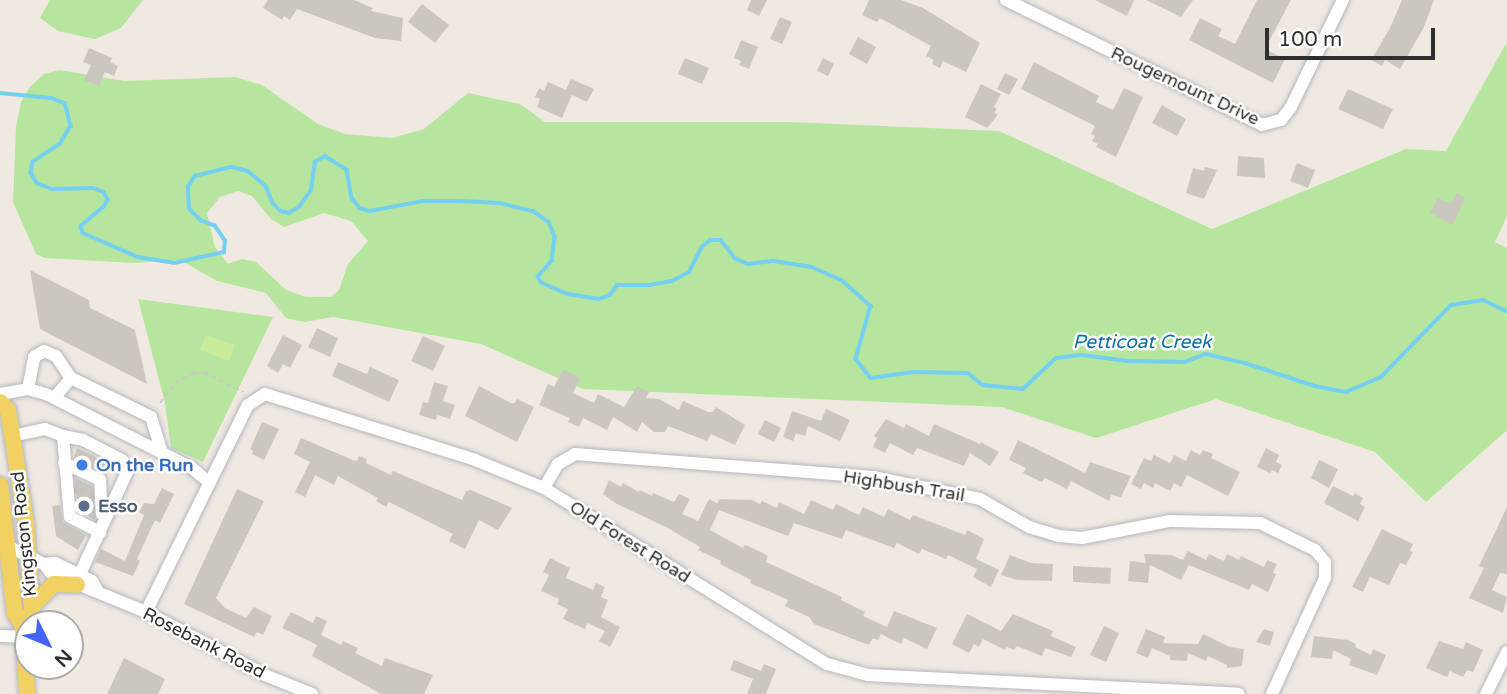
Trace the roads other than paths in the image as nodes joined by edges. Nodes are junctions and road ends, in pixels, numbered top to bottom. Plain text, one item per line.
1 (1006, 0) edge
2 (1343, 0) edge
3 (71, 378) junction
4 (28, 389) junction
5 (0, 394) edge
6 (54, 398) junction
7 (0, 402) edge
8 (12, 436) junction
9 (63, 436) junction
10 (162, 453) junction
11 (64, 463) junction
12 (210, 483) junction
13 (544, 488) junction
14 (1, 492) edge
15 (104, 514) junction
16 (100, 532) junction
17 (5, 545) edge
18 (37, 560) junction
19 (78, 580) junction
20 (32, 606) junction
21 (14, 610) edge
22 (31, 610) edge
23 (146, 612) junction
24 (1507, 652) edge
25 (312, 694) edge
26 (1239, 694) edge
27 (1272, 694) edge
28 (1486, 694) edge

1 - 2 street, Rougemount Drive
3 - 4 street
3 - 6 street
3 - 10 street
4 - 5 street
4 - 6 street
6 - 10 street
7 - 8 main road, Kingston Road
8 - 9 street
8 - 18 main road, Kingston Road
9 - 11 street
9 - 15 street
10 - 12 street
11 - 15 street
11 - 16 street
12 - 13 street, Old Forest Road
12 - 23 street
13 - 26 street, Old Forest Road
13 - 27 street, Highbush Trail
14 - 17 main road, Kingston Road
15 - 16 street
16 - 19 street
17 - 18 street, Rosebank Road
17 - 21 main road, Kingston Road
18 - 19 street, Rosebank Road
18 - 20 main road, Kingston Road
19 - 20 main road
19 - 23 street, Rosebank Road
20 - 22 main road, Kingston Road
23 - 25 street, Rosebank Road
24 - 28 street

